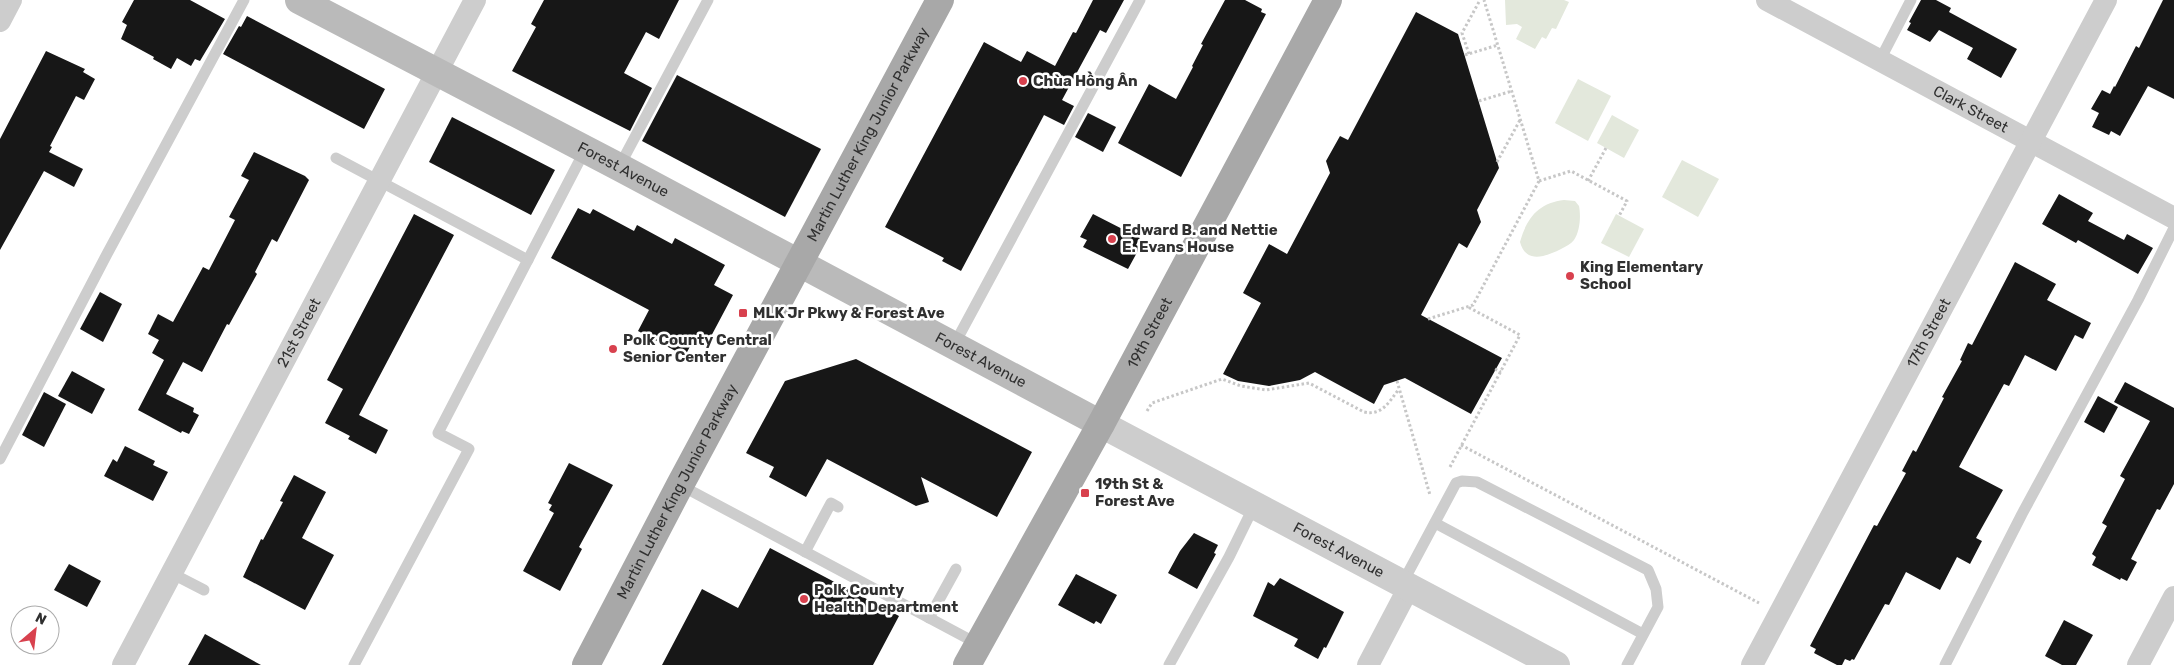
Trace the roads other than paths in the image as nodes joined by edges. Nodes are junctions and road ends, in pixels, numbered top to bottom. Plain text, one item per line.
1 (11, 0) edge
2 (244, 0) edge
3 (299, 0) edge
4 (475, 0) edge
5 (708, 0) edge
6 (940, 0) edge
7 (1140, 0) edge
8 (1328, 0) edge
9 (1767, 0) edge
10 (1911, 0) edge
11 (2106, 0) edge
12 (0, 21) edge
13 (1880, 60) junction
14 (436, 71) junction
15 (2031, 141) junction
16 (585, 150) junction
17 (336, 158) dead end
18 (619, 167) junction
19 (380, 180) junction
20 (2174, 218) edge
21 (2174, 228) edge
22 (528, 260) junction
23 (799, 262) junction
24 (954, 345) junction
25 (1101, 424) junction
26 (0, 460) edge
27 (680, 485) junction
28 (1255, 505) junction
29 (838, 507) dead end
30 (1435, 523) junction
31 (805, 552) junction
32 (956, 569) dead end
33 (171, 573) junction
34 (1406, 586) junction
35 (204, 590) dead end
36 (2174, 597) edge
37 (930, 618) junction
38 (1643, 634) junction
39 (973, 654) edge
40 (349, 664) edge
41 (122, 665) edge
42 (586, 665) edge
43 (1169, 665) edge
44 (1368, 665) edge
45 (1556, 665) edge
46 (1627, 665) edge
47 (1752, 665) edge
48 (1945, 665) edge
49 (2138, 665) edge

1 - 12 street
2 - 26 lane
3 - 14 main road, Forest Avenue
4 - 14 street, 21st Street
5 - 18 lane
6 - 23 main road, Martin Luther King Junior Parkway
7 - 24 lane
8 - 25 main road, 19th Street
9 - 13 street, Clark Street
10 - 13 lane
11 - 15 street, 17th Street
13 - 15 street, Clark Street
14 - 16 main road, Forest Avenue
14 - 19 street, 21st Street
15 - 20 street, Clark Street
15 - 47 street, 17th Street
16 - 18 main road, Forest Avenue
16 - 22 lane
17 - 19 lane
18 - 23 main road, Forest Avenue
19 - 22 lane
19 - 33 street, 21st Street
21 - 48 lane
22 - 40 lane
23 - 24 main road, Forest Avenue
23 - 27 main road, Martin Luther King Junior Parkway
24 - 25 main road, Forest Avenue
25 - 28 street, Forest Avenue
25 - 39 main road, 19th Street
27 - 31 lane
27 - 42 main road, Martin Luther King Junior Parkway
28 - 34 street, Forest Avenue
28 - 43 lane
29 - 31 lane
30 - 34 lane
30 - 38 lane
30 - 38 lane
31 - 37 lane
32 - 37 lane
33 - 35 lane
33 - 41 street, 21st Street
34 - 44 street
34 - 45 street, Forest Avenue
36 - 49 street
37 - 39 lane
38 - 46 lane

